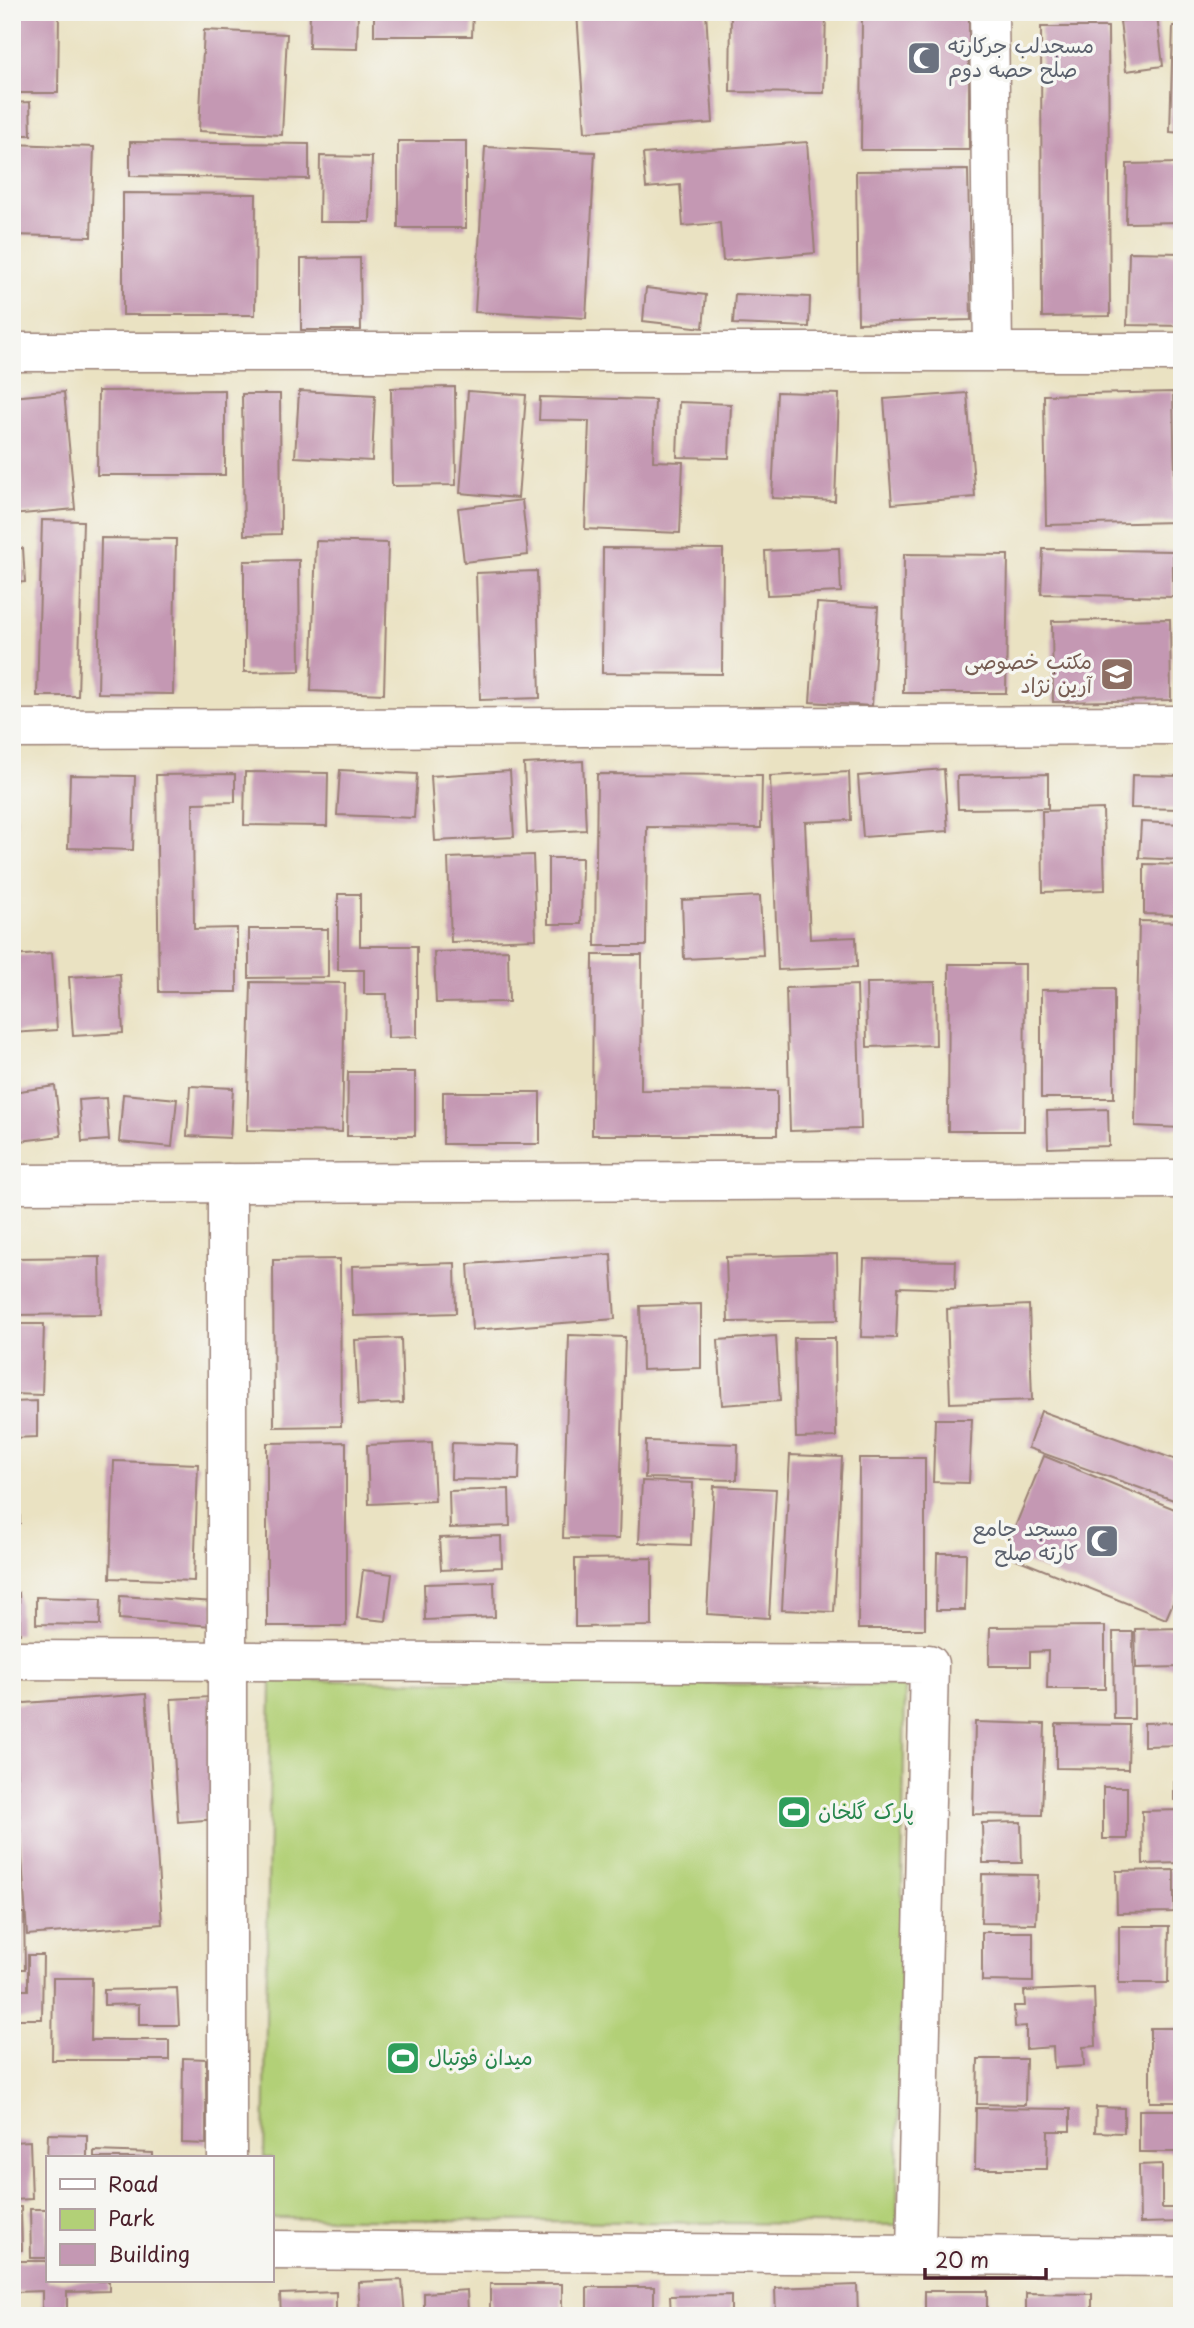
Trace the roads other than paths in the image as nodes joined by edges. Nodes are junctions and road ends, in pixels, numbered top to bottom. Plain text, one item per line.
1 (989, 12) edge
2 (12, 352) edge
3 (993, 352) junction
4 (1182, 352) edge
5 (1182, 725) edge
6 (12, 730) edge
7 (1182, 1179) edge
8 (227, 1183) junction
9 (12, 1184) edge
10 (12, 1660) edge
11 (227, 1661) junction
12 (227, 2156) edge
13 (273, 2250) edge
14 (916, 2254) junction
15 (1182, 2257) edge

1 - 3 street
2 - 3 street
3 - 4 street
5 - 6 street
7 - 8 street
8 - 9 street
8 - 11 street
10 - 11 street
11 - 12 street
11 - 14 street
13 - 14 street
14 - 15 street

